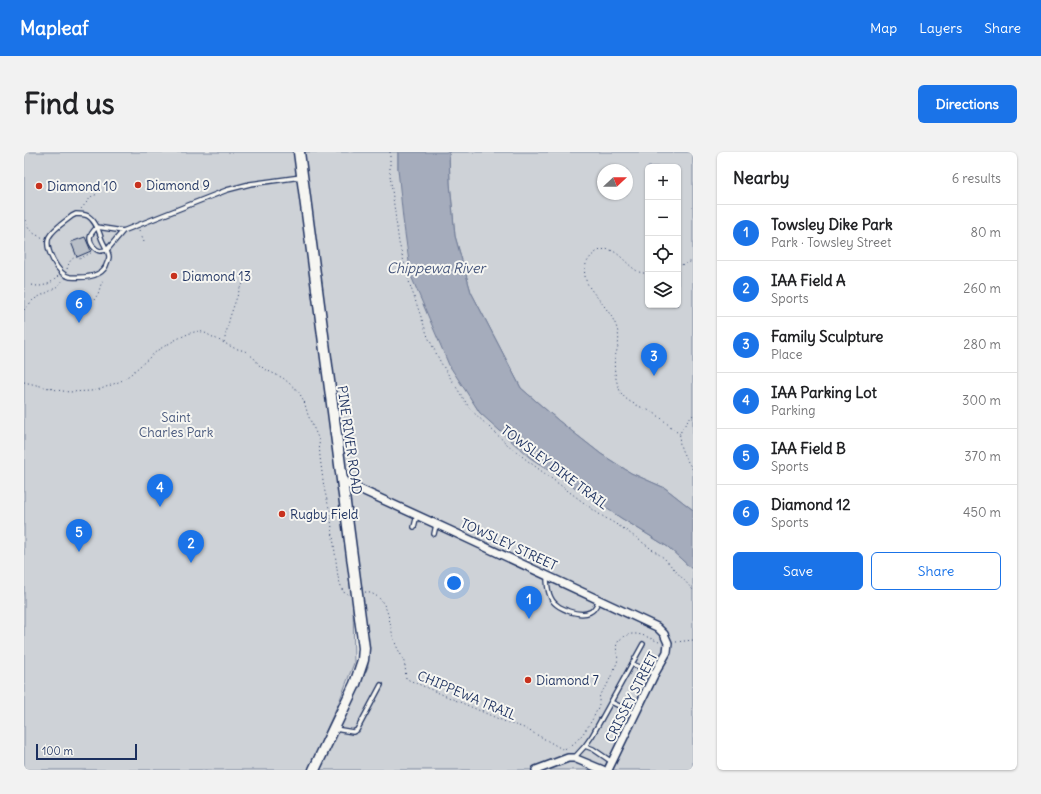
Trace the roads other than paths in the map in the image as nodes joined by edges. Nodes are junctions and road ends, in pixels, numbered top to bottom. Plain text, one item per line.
1 (299, 152) edge
2 (302, 177) junction
3 (97, 227) junction
4 (123, 231) junction
5 (107, 250) junction
6 (342, 481) junction
7 (416, 515) junction
8 (437, 524) junction
9 (414, 527) dead end
10 (434, 534) dead end
11 (547, 575) junction
12 (599, 600) junction
13 (664, 634) joint
14 (643, 644) dead end
15 (632, 664) junction
16 (656, 673) junction
17 (381, 685) dead end
18 (611, 702) junction
19 (636, 714) junction
20 (334, 728) junction
21 (585, 746) junction
22 (574, 758) junction
23 (612, 762) junction
24 (314, 770) edge
25 (536, 770) edge
26 (604, 770) edge
27 (608, 770) edge

1 - 2 street, PINE RIVER ROAD
2 - 4 lane
2 - 6 street, PINE RIVER ROAD
3 - 4 lane
3 - 5 lane
3 - 5 lane
3 - 5 lane
4 - 5 lane
6 - 7 street, TOWSLEY STREET
6 - 20 street, PINE RIVER ROAD
7 - 8 street, TOWSLEY STREET
7 - 9 lane
8 - 10 lane
8 - 11 street, TOWSLEY STREET
11 - 12 street, TOWSLEY STREET
11 - 12 lane
12 - 13 street, TOWSLEY STREET
13 - 16 street, CRISSEY STREET
14 - 15 lane
15 - 16 lane
15 - 18 lane
16 - 19 street, CRISSEY STREET
17 - 20 lane
18 - 19 lane
18 - 21 lane
19 - 23 street, CRISSEY STREET
20 - 24 street, PINE RIVER ROAD
21 - 22 lane
21 - 23 lane
22 - 25 street
22 - 26 street
23 - 27 street, CRISSEY STREET

